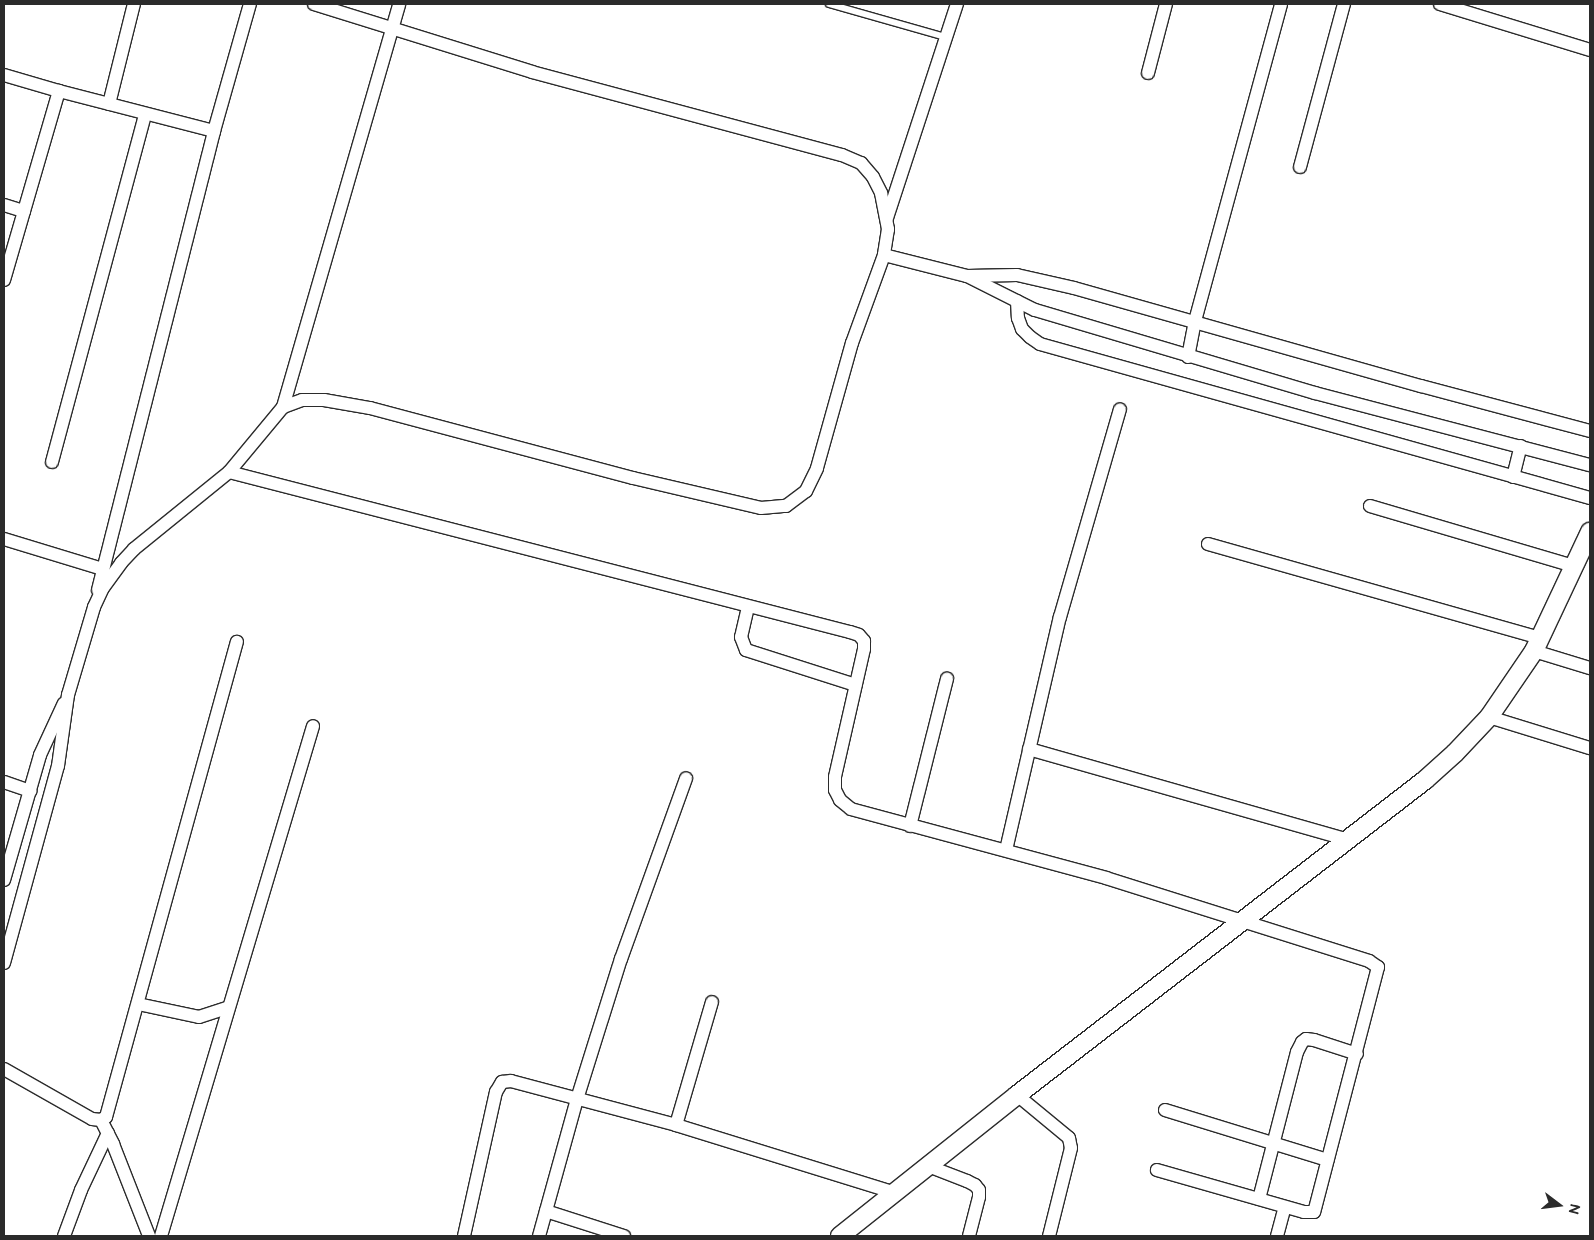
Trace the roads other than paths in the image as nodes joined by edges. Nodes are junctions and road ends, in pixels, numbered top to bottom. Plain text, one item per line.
1 (134, 4) edge
2 (250, 4) edge
3 (314, 4) edge
4 (399, 4) edge
5 (829, 4) edge
6 (957, 4) edge
7 (1166, 4) edge
8 (1280, 4) edge
9 (1344, 4) edge
10 (1440, 4) edge
11 (392, 29) junction
12 (946, 37) junction
13 (1590, 50) edge
14 (1148, 73) dead end
15 (4, 75) edge
16 (59, 91) junction
17 (109, 104) junction
18 (144, 114) junction
19 (214, 131) junction
20 (1300, 167) dead end
21 (4, 204) edge
22 (24, 211) junction
23 (887, 218) junction
24 (884, 255) junction
25 (967, 276) junction
26 (4, 280) edge
27 (1017, 301) junction
28 (1195, 321) junction
29 (1188, 356) junction
30 (283, 407) junction
31 (1120, 409) dead end
32 (1590, 431) edge
33 (1521, 446) junction
34 (52, 462) dead end
35 (1590, 464) edge
36 (229, 472) junction
37 (1513, 477) junction
38 (1590, 498) edge
39 (1370, 506) dead end
40 (1590, 532) edge
41 (4, 539) edge
42 (1208, 544) dead end
43 (1574, 566) junction
44 (103, 568) junction
45 (94, 607) junction
46 (748, 607) junction
47 (236, 642) dead end
48 (1537, 644) junction
49 (1590, 668) edge
50 (947, 679) dead end
51 (856, 685) junction
52 (68, 695) junction
53 (1490, 717) junction
54 (313, 726) dead end
55 (1590, 748) edge
56 (1029, 749) junction
57 (686, 778) dead end
58 (4, 782) edge
59 (30, 791) junction
60 (910, 826) junction
61 (1348, 840) junction
62 (1006, 850) junction
63 (4, 880) edge
64 (1246, 920) junction
65 (4, 963) edge
66 (712, 1002) dead end
67 (138, 1004) junction
68 (227, 1008) junction
69 (1357, 1054) junction
70 (4, 1070) edge
71 (1017, 1095) junction
72 (577, 1099) junction
73 (1166, 1110) dead end
74 (101, 1120) junction
75 (676, 1126) junction
76 (108, 1133) junction
77 (1272, 1143) junction
78 (1328, 1160) junction
79 (928, 1166) junction
80 (1157, 1170) dead end
81 (895, 1193) junction
82 (1259, 1199) junction
83 (1285, 1207) junction
84 (546, 1211) junction
85 (64, 1236) edge
86 (149, 1236) edge
87 (161, 1236) edge
88 (464, 1236) edge
89 (539, 1236) edge
90 (624, 1236) edge
91 (840, 1236) edge
92 (969, 1236) edge
93 (1049, 1236) edge
94 (1277, 1236) edge

1 - 17 street
2 - 19 street
3 - 11 street
4 - 11 street
5 - 12 lane
6 - 12 street
7 - 14 street
8 - 28 street
9 - 20 street
10 - 13 street
11 - 23 street
11 - 30 street
12 - 23 street
15 - 16 street
16 - 17 street
16 - 22 street
17 - 18 street
18 - 19 street
18 - 34 street
19 - 44 street
21 - 22 street
22 - 26 street
23 - 24 street
24 - 25 street
24 - 30 street
25 - 27 street
25 - 28 street
27 - 29 street
27 - 37 street
28 - 29 street
28 - 32 street
29 - 33 street
30 - 36 street
31 - 56 street
33 - 35 street
33 - 37 street
36 - 45 street
36 - 46 street
37 - 38 street
39 - 43 street
40 - 43 street
41 - 44 street
42 - 48 street
43 - 48 street
44 - 45 street
45 - 52 street
46 - 51 street
46 - 51 street
47 - 67 street
48 - 49 street
48 - 53 street
50 - 60 street
51 - 60 street
52 - 59 street
52 - 65 street
53 - 55 street
53 - 61 street
54 - 68 street
56 - 61 street
56 - 62 street
57 - 72 street
58 - 59 street
59 - 63 street
60 - 62 street
61 - 64 street
62 - 64 street
64 - 69 street
64 - 71 street
66 - 75 street
67 - 68 street
67 - 74 street
68 - 87 street
69 - 77 street
69 - 78 street
70 - 74 street
71 - 79 street
71 - 93 street
72 - 75 street
72 - 84 street
72 - 88 street
73 - 77 street
74 - 76 street
75 - 81 street
76 - 85 street
76 - 86 street
77 - 78 street
77 - 82 street
78 - 83 street
79 - 81 street
79 - 92 street
80 - 82 street
81 - 91 street
82 - 83 street
83 - 94 street
84 - 89 street
84 - 90 street

